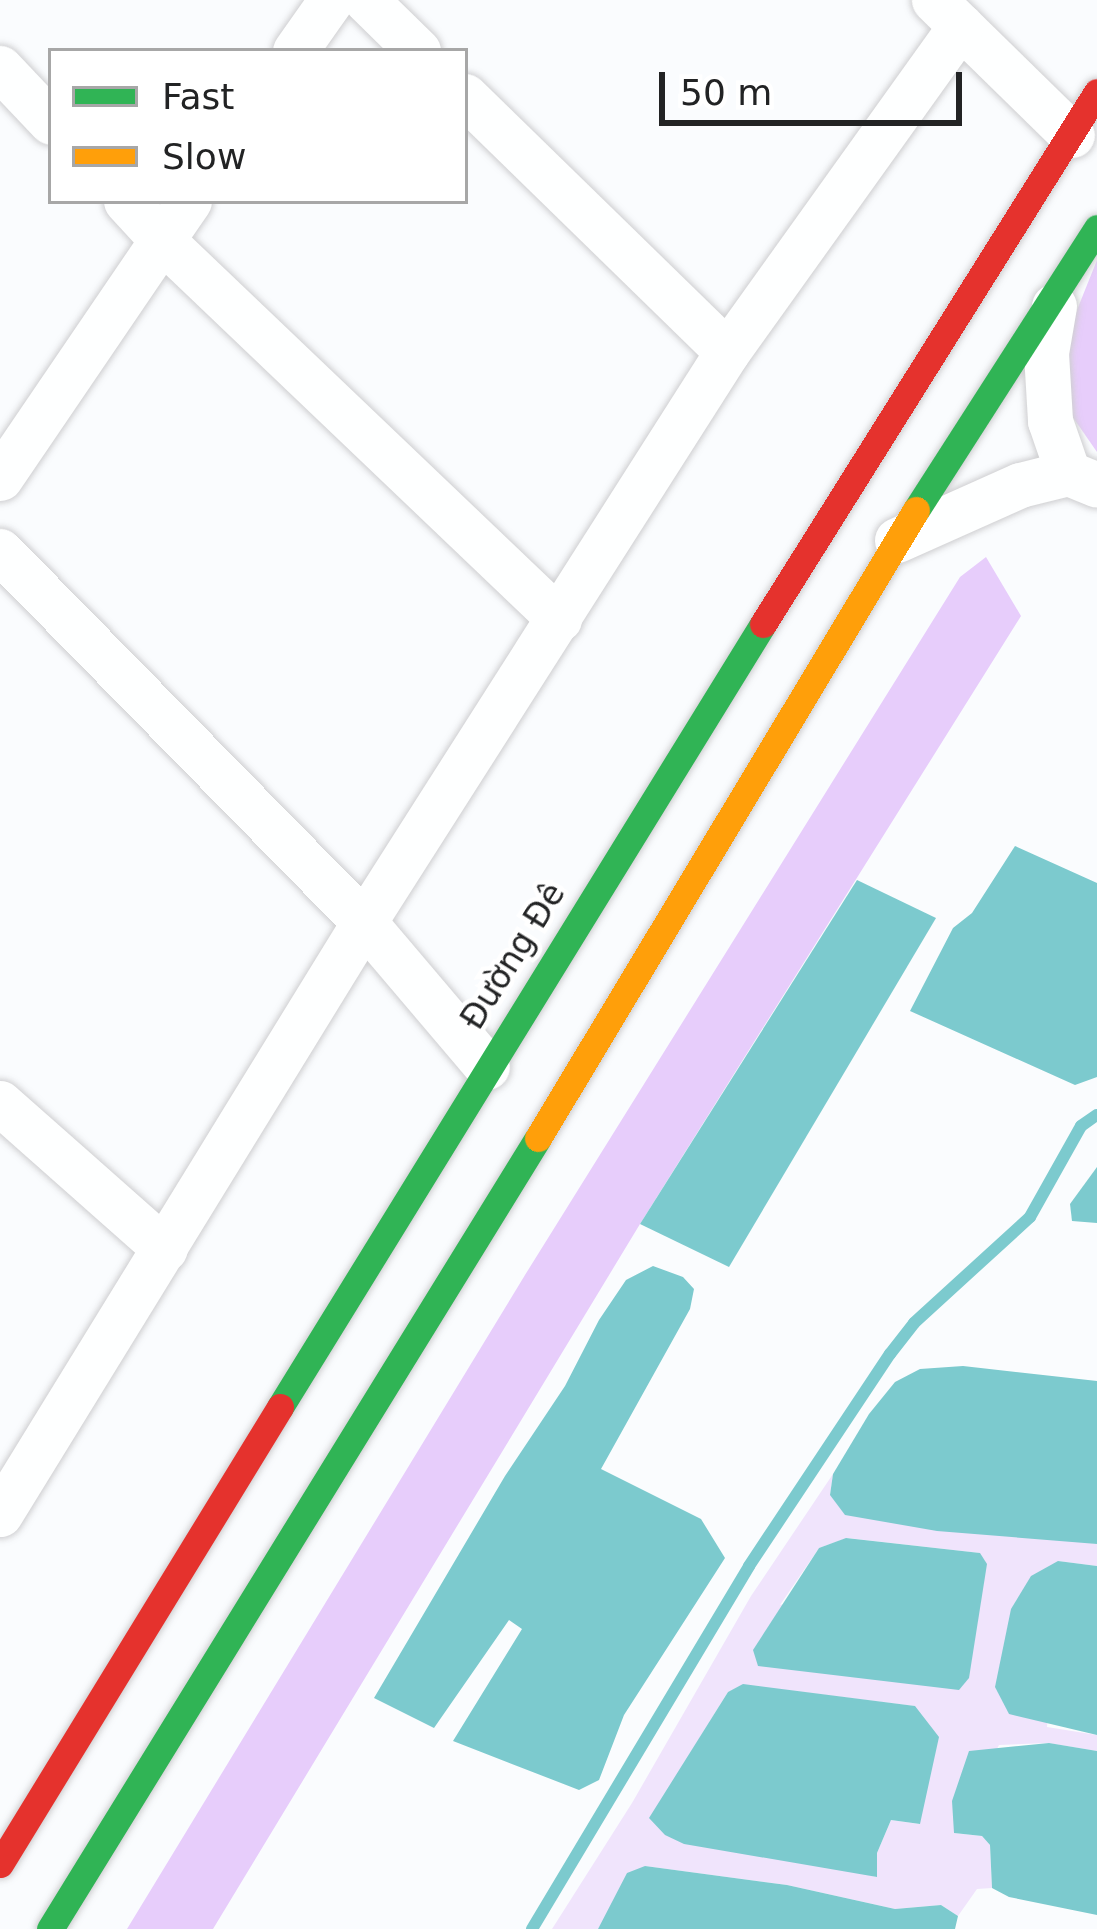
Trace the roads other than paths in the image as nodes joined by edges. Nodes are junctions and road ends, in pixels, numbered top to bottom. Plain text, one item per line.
1 (331, 0) edge
2 (366, 0) edge
3 (947, 13) edge
4 (297, 48) edge
5 (415, 48) edge
6 (0, 68) edge
7 (1097, 92) edge
8 (468, 100) edge
9 (48, 119) edge
10 (1072, 135) junction
11 (128, 204) edge
12 (187, 204) edge
13 (1097, 228) edge
14 (162, 239) junction
15 (1056, 295) junction
16 (727, 352) junction
17 (0, 478) edge
18 (1083, 479) edge
19 (897, 540) junction
20 (0, 551) edge
21 (560, 620) junction
22 (736, 817) junction
23 (636, 917) dead end
24 (364, 922) junction
25 (586, 967) dead end
26 (487, 1067) junction
27 (0, 1102) edge
28 (165, 1249) junction
29 (0, 1514) edge
30 (0, 1864) edge
31 (50, 1929) edge

1 - 4 street
2 - 5 street
3 - 10 street
3 - 16 street
6 - 9 street
7 - 10 street, Đường Đê
8 - 16 street
10 - 26 street, Đường Đê
11 - 14 street
12 - 14 street
13 - 15 street
14 - 17 street
14 - 21 street
15 - 18 street
15 - 19 street
16 - 21 street
18 - 19 street
19 - 22 street
20 - 24 street
21 - 24 street
22 - 23 street
22 - 31 street
24 - 26 street
24 - 28 street
25 - 26 street
26 - 30 street, Đường Đê
27 - 28 street
28 - 29 street

